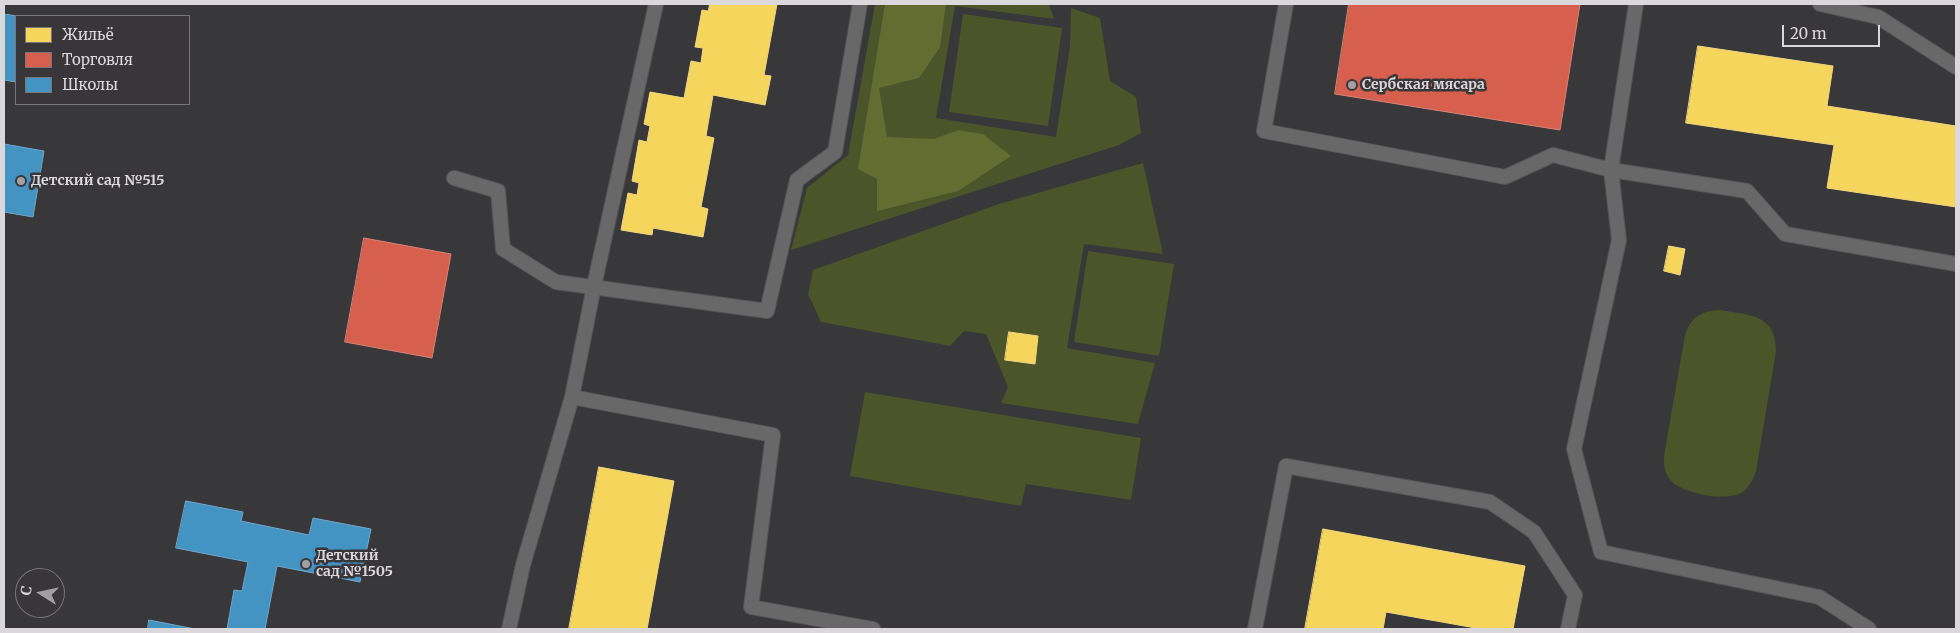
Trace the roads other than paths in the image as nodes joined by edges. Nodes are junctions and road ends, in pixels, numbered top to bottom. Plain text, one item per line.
1 (656, 4) edge
2 (860, 4) edge
3 (1286, 4) edge
4 (1636, 4) edge
5 (1820, 4) edge
6 (1956, 67) edge
7 (1611, 170) junction
8 (454, 178) dead end
9 (1956, 264) edge
10 (594, 286) junction
11 (572, 397) junction
12 (509, 629) edge
13 (872, 629) edge
14 (1255, 629) edge
15 (1568, 629) edge
16 (1869, 629) edge

1 - 10 lane
2 - 10 lane
3 - 7 lane
4 - 7 lane
5 - 6 lane
7 - 9 lane
7 - 16 lane
8 - 10 lane
10 - 11 lane
11 - 12 lane
11 - 13 lane
14 - 15 lane

